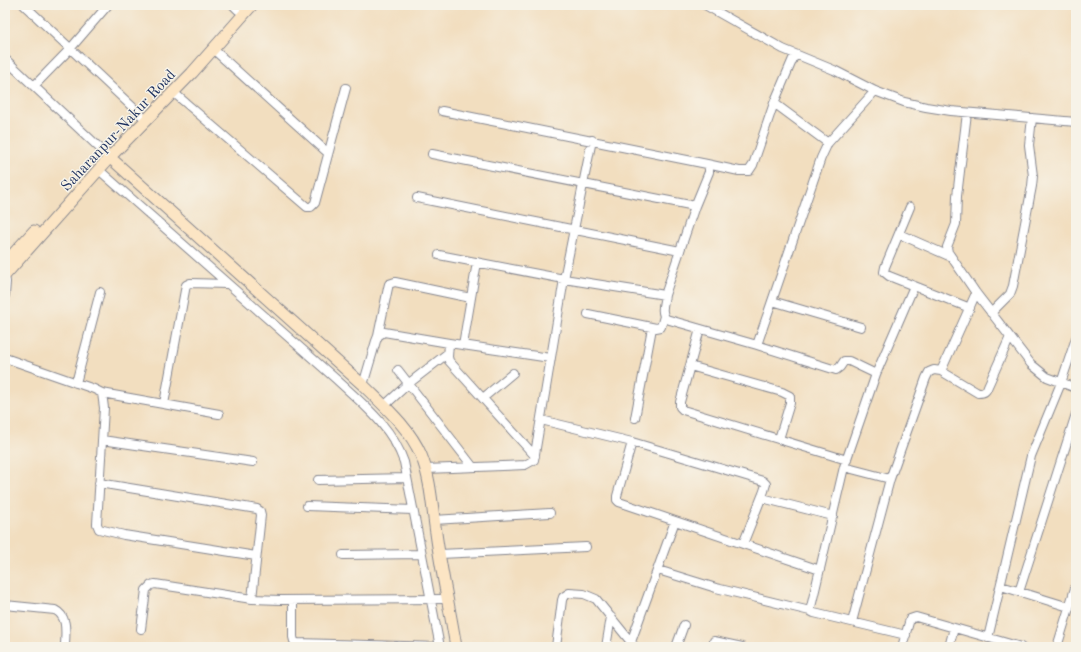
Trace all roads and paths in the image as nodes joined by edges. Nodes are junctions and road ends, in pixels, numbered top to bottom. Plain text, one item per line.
1 (24, 5) edge
2 (108, 5) edge
3 (252, 5) edge
4 (705, 5) edge
5 (238, 7) edge
6 (70, 49) junction
7 (213, 49) junction
8 (794, 54) junction
9 (5, 59) edge
10 (34, 86) junction
11 (346, 88) dead end
12 (875, 91) junction
13 (173, 92) junction
14 (774, 103) junction
15 (442, 111) dead end
16 (967, 113) junction
17 (141, 115) junction
18 (1032, 118) junction
19 (1076, 122) edge
20 (592, 140) junction
21 (828, 143) junction
22 (328, 153) junction
23 (432, 154) dead end
24 (108, 155) junction
25 (707, 164) junction
26 (99, 170) junction
27 (582, 185) junction
28 (417, 198) dead end
29 (695, 206) junction
30 (910, 207) dead end
31 (574, 230) junction
32 (899, 234) junction
33 (680, 251) junction
34 (440, 255) dead end
35 (949, 256) junction
36 (477, 262) junction
37 (5, 263) edge
38 (5, 275) edge
39 (564, 279) junction
40 (227, 284) junction
41 (914, 286) junction
42 (100, 292) dead end
43 (976, 293) junction
44 (5, 295) edge
45 (665, 295) junction
46 (471, 298) junction
47 (772, 301) junction
48 (266, 307) junction
49 (970, 308) junction
50 (991, 313) junction
51 (588, 314) dead end
52 (664, 316) junction
53 (861, 327) dead end
54 (652, 328) junction
55 (700, 329) junction
56 (378, 336) junction
57 (1010, 337) junction
58 (1076, 338) edge
59 (449, 343) junction
60 (463, 345) junction
61 (757, 345) junction
62 (448, 353) junction
63 (5, 358) edge
64 (550, 358) junction
65 (690, 366) junction
66 (398, 370) dead end
67 (941, 372) junction
68 (513, 374) dead end
69 (876, 374) junction
70 (76, 383) junction
71 (1061, 383) junction
72 (408, 384) junction
73 (363, 385) junction
74 (1076, 388) edge
75 (102, 393) junction
76 (483, 398) junction
77 (164, 404) junction
78 (384, 406) junction
79 (219, 414) dead end
80 (1076, 414) edge
81 (635, 418) dead end
82 (541, 420) junction
83 (779, 439) junction
84 (102, 440) junction
85 (632, 442) junction
86 (535, 456) junction
87 (253, 462) dead end
88 (846, 464) junction
89 (473, 467) junction
90 (426, 469) junction
91 (406, 478) junction
92 (890, 479) junction
93 (318, 480) dead end
94 (99, 483) junction
95 (762, 498) junction
96 (307, 506) dead end
97 (413, 510) junction
98 (550, 513) dead end
99 (833, 516) junction
100 (434, 520) junction
101 (675, 521) junction
102 (743, 544) junction
103 (586, 547) dead end
104 (421, 554) junction
105 (440, 554) junction
106 (343, 555) dead end
107 (256, 556) junction
108 (658, 570) junction
109 (820, 570) junction
110 (1076, 585) edge
111 (1001, 586) junction
112 (1019, 592) junction
113 (252, 598) junction
114 (432, 599) junction
115 (446, 599) junction
116 (293, 600) junction
117 (5, 605) edge
118 (1069, 607) junction
119 (810, 611) junction
120 (611, 617) junction
121 (852, 622) junction
122 (684, 625) dead end
123 (141, 628) dead end
124 (954, 628) junction
125 (906, 635) junction
126 (988, 638) junction
127 (714, 641) dead end
128 (633, 645) edge
129 (1003, 645) edge
130 (65, 647) edge
131 (440, 647) edge
132 (456, 647) edge
133 (556, 647) edge
134 (606, 647) edge
135 (676, 647) edge
136 (742, 647) edge
137 (902, 647) edge
138 (949, 647) edge
139 (1021, 647) edge
140 (1057, 647) edge

1 - 6 street
2 - 6 street
3 - 7 main road, Saharanpur-Nakur Road
4 - 8 street
5 - 17 main road, Saharanpur-Nakur Road
6 - 10 street
6 - 17 street
7 - 13 main road, Saharanpur-Nakur Road
7 - 22 street
8 - 12 street
8 - 14 street
9 - 10 street
10 - 24 street
11 - 22 street
12 - 16 street
12 - 21 street
13 - 22 street
13 - 24 main road, Saharanpur-Nakur Road
14 - 21 street
14 - 25 street
15 - 20 street
16 - 18 street
16 - 35 street
17 - 24 main road, Saharanpur-Nakur Road
18 - 19 street
18 - 50 street
20 - 25 street
20 - 27 street
21 - 47 street
23 - 27 street
24 - 26 main road, Saharanpur-Nakur Road
24 - 37 main road, Saharanpur-Nakur Road
24 - 48 main road
25 - 29 street
26 - 38 main road, Saharanpur-Nakur Road
26 - 40 street
27 - 29 street
27 - 31 street
28 - 31 street
29 - 33 street
30 - 32 street
31 - 33 street
31 - 39 street
32 - 35 street
32 - 41 street
33 - 45 street
34 - 36 street
35 - 43 street
36 - 39 street
36 - 46 street
38 - 44 street
39 - 45 street
39 - 64 street
40 - 48 street
40 - 77 street
41 - 49 street
41 - 69 street
42 - 70 street
43 - 49 street
43 - 50 street
45 - 52 street
46 - 56 street
46 - 60 street
47 - 53 street
47 - 61 street
48 - 73 main road
48 - 91 street
49 - 67 street
50 - 57 street
51 - 54 street
52 - 54 street
52 - 55 street
54 - 81 street
55 - 61 street
55 - 65 street
56 - 59 street
56 - 73 street
57 - 67 street
57 - 71 street
58 - 71 street
59 - 60 street
59 - 62 street
60 - 64 street
61 - 69 street
62 - 72 street
62 - 76 street
63 - 70 street
64 - 82 street
65 - 83 street
65 - 83 street
66 - 72 street
67 - 92 street
68 - 76 street
69 - 88 street
70 - 75 street
71 - 74 street
71 - 111 street
72 - 78 street
72 - 89 street
73 - 78 main road
75 - 77 street
75 - 84 street
76 - 86 street
77 - 79 street
78 - 90 main road
80 - 112 street
82 - 85 street
82 - 86 street
83 - 88 street
84 - 87 street
84 - 94 street
85 - 95 street
85 - 101 street
86 - 89 street
88 - 92 street
88 - 99 street
89 - 90 street
90 - 100 main road
91 - 93 street
91 - 97 street
92 - 121 street
94 - 107 street
94 - 107 street
95 - 99 street
95 - 102 street
96 - 97 street
97 - 104 street
98 - 100 street
99 - 109 street
100 - 105 main road
101 - 102 street
101 - 108 street
102 - 109 street
103 - 105 street
104 - 106 street
104 - 114 street
105 - 115 main road
107 - 113 street
108 - 119 street
108 - 128 street
109 - 119 street
110 - 118 street
111 - 112 street
111 - 126 street
112 - 118 street
113 - 116 street
113 - 123 street
114 - 115 street
114 - 116 street
114 - 131 street
115 - 132 main road
116 - 131 street
117 - 130 street
118 - 140 street
119 - 121 street
120 - 128 street
120 - 133 street
120 - 134 street
121 - 125 street
122 - 135 street
124 - 125 street
124 - 126 street
124 - 138 street
125 - 137 street
126 - 129 street
127 - 136 street
129 - 139 street

